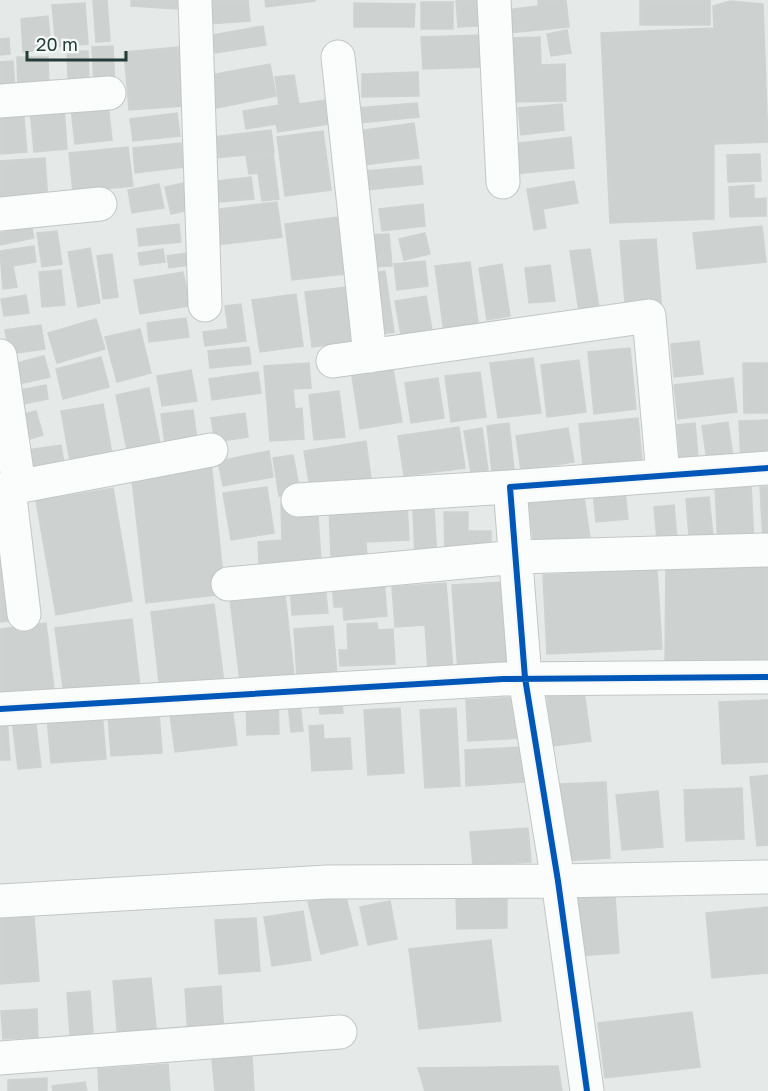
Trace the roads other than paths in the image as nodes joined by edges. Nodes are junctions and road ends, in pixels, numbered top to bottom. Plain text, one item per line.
1 (195, 0) edge
2 (494, 0) edge
3 (338, 57) dead end
4 (110, 93) dead end
5 (0, 101) edge
6 (502, 182) dead end
7 (100, 204) dead end
8 (0, 214) edge
9 (204, 305) dead end
10 (0, 356) edge
11 (370, 356) junction
12 (333, 361) dead end
13 (212, 450) dead end
14 (768, 468) edge
15 (663, 475) junction
16 (510, 487) junction
17 (10, 488) edge
18 (298, 500) dead end
19 (768, 550) edge
20 (516, 558) junction
21 (228, 584) dead end
22 (24, 614) dead end
23 (768, 677) edge
24 (525, 678) junction
25 (0, 709) edge
26 (768, 877) edge
27 (558, 881) junction
28 (0, 901) edge
29 (340, 1032) dead end
30 (0, 1058) edge
31 (587, 1091) edge

1 - 9 street
2 - 6 street
3 - 11 street
4 - 5 street
7 - 8 street
10 - 17 street
11 - 12 street
11 - 15 street
13 - 17 street
14 - 15 street
15 - 16 street
16 - 18 street
16 - 20 street
17 - 22 street
19 - 20 street
20 - 21 street
20 - 24 street
23 - 24 street
24 - 25 street
24 - 27 street
26 - 27 street
27 - 28 street
27 - 31 street
29 - 30 street

